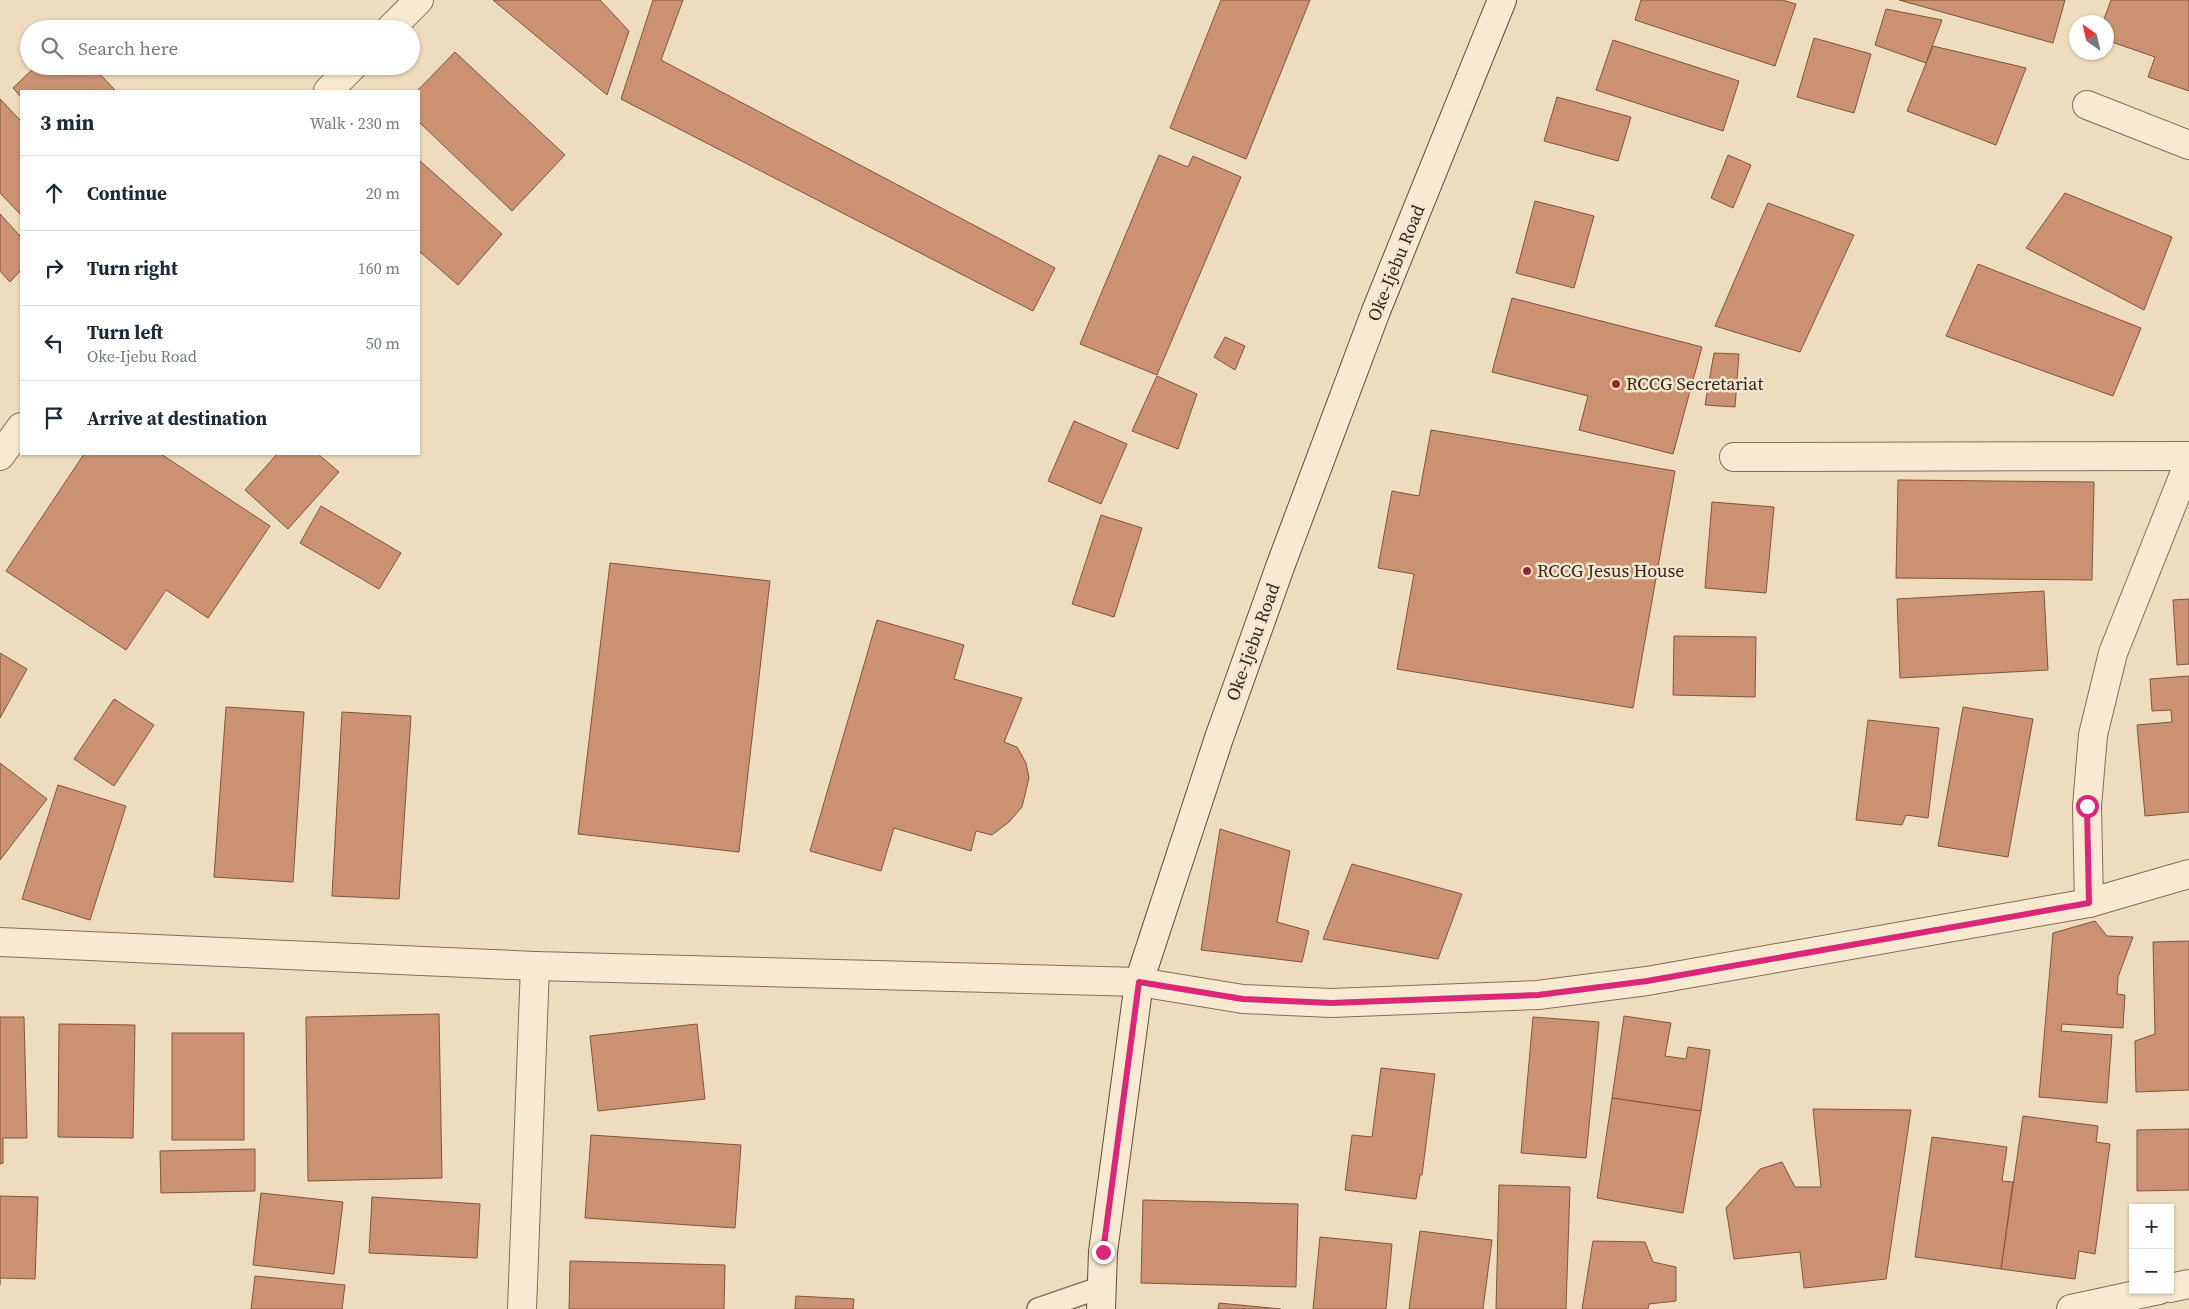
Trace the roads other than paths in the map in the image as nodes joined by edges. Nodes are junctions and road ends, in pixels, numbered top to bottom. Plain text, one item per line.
1 (419, 0) edge
2 (1502, 0) edge
3 (399, 20) edge
4 (344, 75) edge
5 (329, 90) edge
6 (2087, 105) dead end
7 (2189, 144) edge
8 (20, 428) edge
9 (0, 456) edge
10 (2189, 456) edge
11 (1734, 457) dead end
12 (2189, 462) edge
13 (2189, 874) edge
14 (2089, 903) junction
15 (0, 942) edge
16 (535, 966) junction
17 (1139, 982) junction
18 (2189, 1284) edge
19 (2174, 1287) edge
20 (2140, 1294) edge
21 (1102, 1298) edge
22 (522, 1309) edge
23 (1038, 1309) edge
24 (2071, 1309) edge

1 - 3 street
2 - 17 street, Oke-Ijebu Road
4 - 5 street
6 - 7 street
8 - 9 street
10 - 11 street
12 - 14 street
13 - 14 street
14 - 17 street
15 - 16 street
16 - 17 street
16 - 22 street
17 - 21 street, Oke-Ijebu Road
18 - 19 street
20 - 24 street
21 - 23 lane

